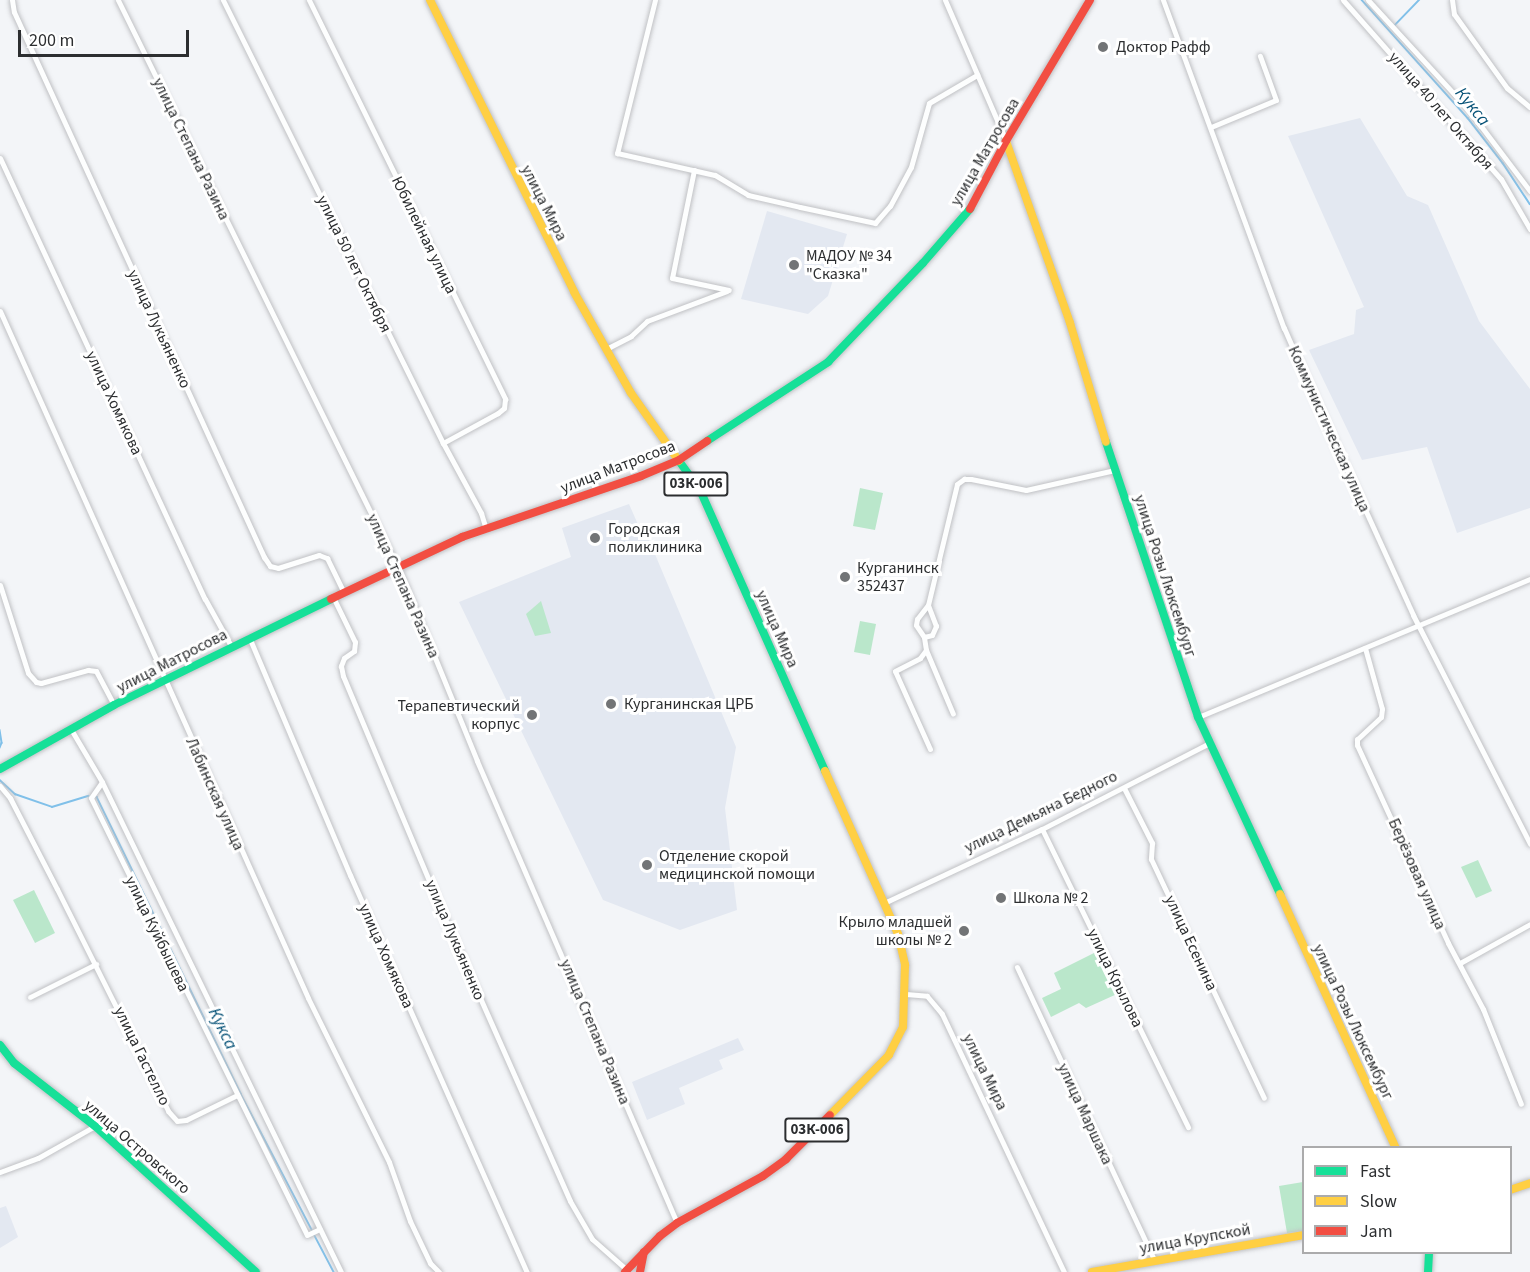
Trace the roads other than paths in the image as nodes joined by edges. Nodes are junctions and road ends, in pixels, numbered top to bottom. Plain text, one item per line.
1 (12, 0) edge
2 (118, 0) edge
3 (223, 0) edge
4 (309, 0) edge
5 (430, 0) edge
6 (655, 0) edge
7 (945, 0) edge
8 (1090, 0) edge
9 (1163, 0) edge
10 (1343, 0) edge
11 (1368, 0) edge
12 (1452, 0) edge
13 (1260, 56) dead end
14 (977, 75) junction
15 (1530, 107) edge
16 (1211, 127) junction
17 (1006, 141) junction
18 (0, 158) edge
19 (694, 170) junction
20 (1530, 190) edge
21 (1530, 229) edge
22 (0, 311) edge
23 (606, 349) junction
24 (443, 443) junction
25 (680, 460) junction
26 (1115, 470) junction
27 (486, 529) junction
28 (397, 567) junction
29 (1530, 579) edge
30 (0, 585) edge
31 (344, 593) junction
32 (334, 599) junction
33 (928, 605) junction
34 (1419, 625) junction
35 (924, 637) junction
36 (249, 638) junction
37 (231, 646) junction
38 (1365, 648) junction
39 (926, 650) junction
40 (164, 681) junction
41 (114, 705) junction
42 (952, 714) dead end
43 (1198, 717) junction
44 (72, 730) junction
45 (1209, 743) junction
46 (930, 749) dead end
47 (0, 770) edge
48 (102, 782) junction
49 (0, 786) edge
50 (1124, 788) junction
51 (1042, 829) junction
52 (1530, 844) edge
53 (884, 903) junction
54 (1530, 924) edge
55 (1460, 963) junction
56 (96, 964) junction
57 (1017, 967) dead end
58 (906, 994) junction
59 (30, 997) dead end
60 (0, 1045) edge
61 (237, 1095) junction
62 (1264, 1098) dead end
63 (1521, 1104) dead end
64 (95, 1126) junction
65 (1188, 1127) dead end
66 (1395, 1146) edge
67 (0, 1172) edge
68 (1530, 1183) edge
69 (1512, 1189) edge
70 (677, 1223) junction
71 (315, 1231) junction
72 (1302, 1235) edge
73 (644, 1252) junction
74 (1429, 1254) edge
75 (1154, 1260) junction
76 (627, 1271) edge
77 (256, 1272) edge
78 (341, 1272) edge
79 (439, 1272) edge
80 (527, 1272) edge
81 (640, 1272) edge
82 (1064, 1272) edge
83 (1092, 1272) edge
84 (1428, 1272) edge

1 - 31 street, улица Лукьяненко
2 - 28 street, улица Степана Разина
3 - 24 street, улица 50 лет Октября
4 - 24 street, Юбилейная улица
5 - 23 street, улица Мира / 03К-006
6 - 19 street
7 - 14 street, улица Розы Люксембург
8 - 17 street, улица Матросова
9 - 16 street, Коммунистическая улица
10 - 21 street, улица 40 лет Октября
11 - 20 street, улица 40 лет Октября
12 - 15 street
13 - 16 street
14 - 17 street, улица Розы Люксембург
14 - 19 street
16 - 34 street, Коммунистическая улица
17 - 25 street, улица Матросова
17 - 26 street, улица Розы Люксембург
18 - 37 street, улица Хомякова
19 - 23 street
22 - 40 street, Лабинская улица
23 - 25 street, улица Мира / 03К-006
24 - 27 street, улица 50 лет Октября
25 - 27 street, улица Матросова
25 - 53 street, улица Мира / 03К-006
26 - 33 street
26 - 43 street, улица Розы Люксембург
27 - 28 street, улица Матросова
28 - 31 street, улица Матросова
28 - 70 street, улица Степана Разина
29 - 34 street
30 - 41 street
31 - 32 street, улица Матросова
32 - 36 street, улица Матросова
32 - 76 street, улица Лукьяненко
33 - 35 street
33 - 35 street
34 - 38 street
34 - 52 street, Коммунистическая улица
35 - 39 street
36 - 37 street, улица Матросова
36 - 80 street, улица Хомякова
37 - 40 street, улица Матросова
38 - 43 street
38 - 55 street, Берёзовая улица
39 - 42 street
39 - 46 street
40 - 41 street, улица Матросова
40 - 79 street, Лабинская улица
41 - 44 street, улица Матросова
43 - 45 street, улица Розы Люксембург
44 - 47 street, улица Матросова
44 - 48 street, улица Куйбышева
45 - 50 street, улица Демьяна Бедного
45 - 66 street, улица Розы Люксембург
48 - 61 street, улица Куйбышева
48 - 71 street, улица Куйбышева
49 - 56 street, улица Гастелло
50 - 51 street, улица Демьяна Бедного
50 - 62 street, улица Есенина
51 - 53 street, улица Демьяна Бедного
51 - 65 street, улица Крылова
53 - 58 street, улица Мира / 03К-006
54 - 55 street
55 - 63 street, Берёзовая улица
56 - 59 street
56 - 61 street, улица Гастелло
57 - 75 street, улица Маршака
58 - 70 street, 03К-006
58 - 82 street, улица Мира
60 - 64 street, улица Островского
61 - 71 street, улица Куйбышева
64 - 67 street
64 - 77 street, улица Островского
68 - 69 street
70 - 73 street, 03К-006
71 - 78 street, улица Куйбышева
72 - 75 street, улица Крупской
73 - 76 street, 03К-006
73 - 81 street
74 - 84 street
75 - 83 street, улица Крупской

